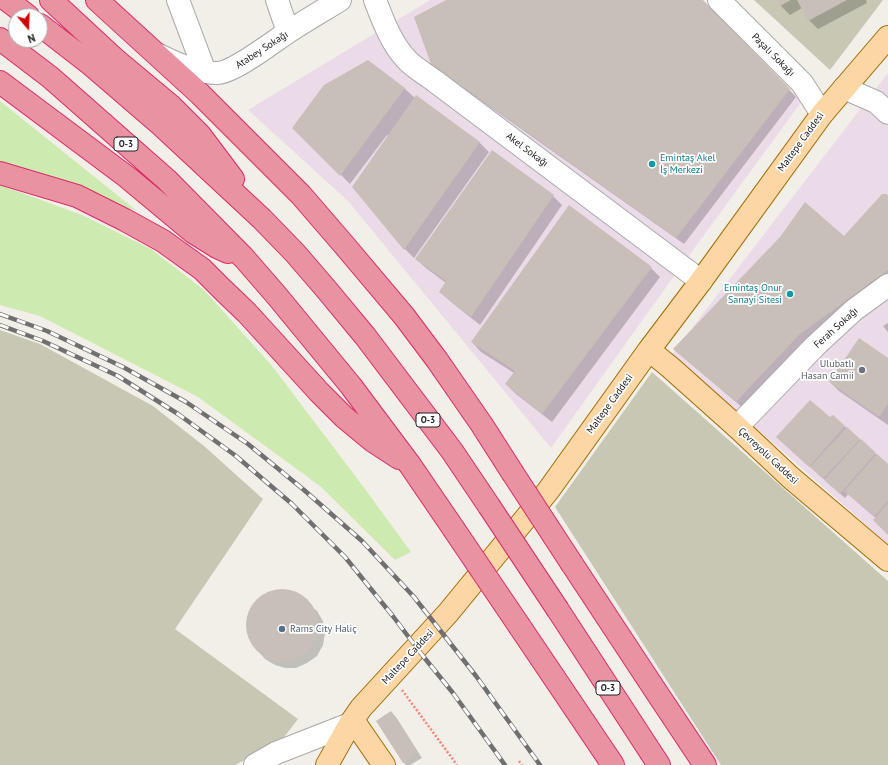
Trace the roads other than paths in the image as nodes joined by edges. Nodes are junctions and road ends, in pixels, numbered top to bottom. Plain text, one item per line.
1 (6, 0) edge
2 (51, 0) edge
3 (97, 0) edge
4 (178, 0) edge
5 (276, 0) edge
6 (340, 0) edge
7 (375, 0) edge
8 (719, 0) edge
9 (17, 8) edge
10 (48, 31) edge
11 (288, 32) junction
12 (888, 37) edge
13 (0, 39) edge
14 (156, 54) junction
15 (205, 72) junction
16 (0, 82) edge
17 (844, 88) junction
18 (888, 113) edge
19 (822, 114) junction
20 (0, 173) edge
21 (262, 219) junction
22 (244, 258) junction
23 (701, 281) junction
24 (888, 285) edge
25 (649, 350) junction
26 (737, 427) junction
27 (410, 465) junction
28 (888, 560) edge
29 (351, 722) junction
30 (255, 765) edge
31 (327, 765) edge
32 (384, 765) edge
33 (613, 765) edge
34 (659, 765) edge
35 (705, 765) edge

1 - 9 highway
2 - 21 highway
3 - 14 highway
4 - 15 street
5 - 11 street
6 - 11 street, Atabey Sokağı
7 - 23 street, Akel Sokağı
8 - 19 street, Paşalı Sokağı
10 - 21 highway, O-3
11 - 15 street, Atabey Sokağı
12 - 17 main road, Maltepe Caddesi
13 - 22 highway, O-3
14 - 15 street, Atabey Sokağı
14 - 35 highway, bridge
16 - 22 highway
17 - 18 street
17 - 19 main road, Maltepe Caddesi
19 - 23 main road, Maltepe Caddesi
20 - 27 highway
21 - 34 highway, O-3, bridge
22 - 27 highway, O-3
23 - 25 main road, Maltepe Caddesi
24 - 26 street, Ferah Sokağı
25 - 26 main road, Çevreyolu Caddesi
25 - 29 main road, Maltepe Caddesi
26 - 28 main road, Çevreyolu Caddesi
27 - 33 highway, O-3, bridge
29 - 30 street
29 - 31 main road, Maltepe Caddesi
29 - 32 main road

